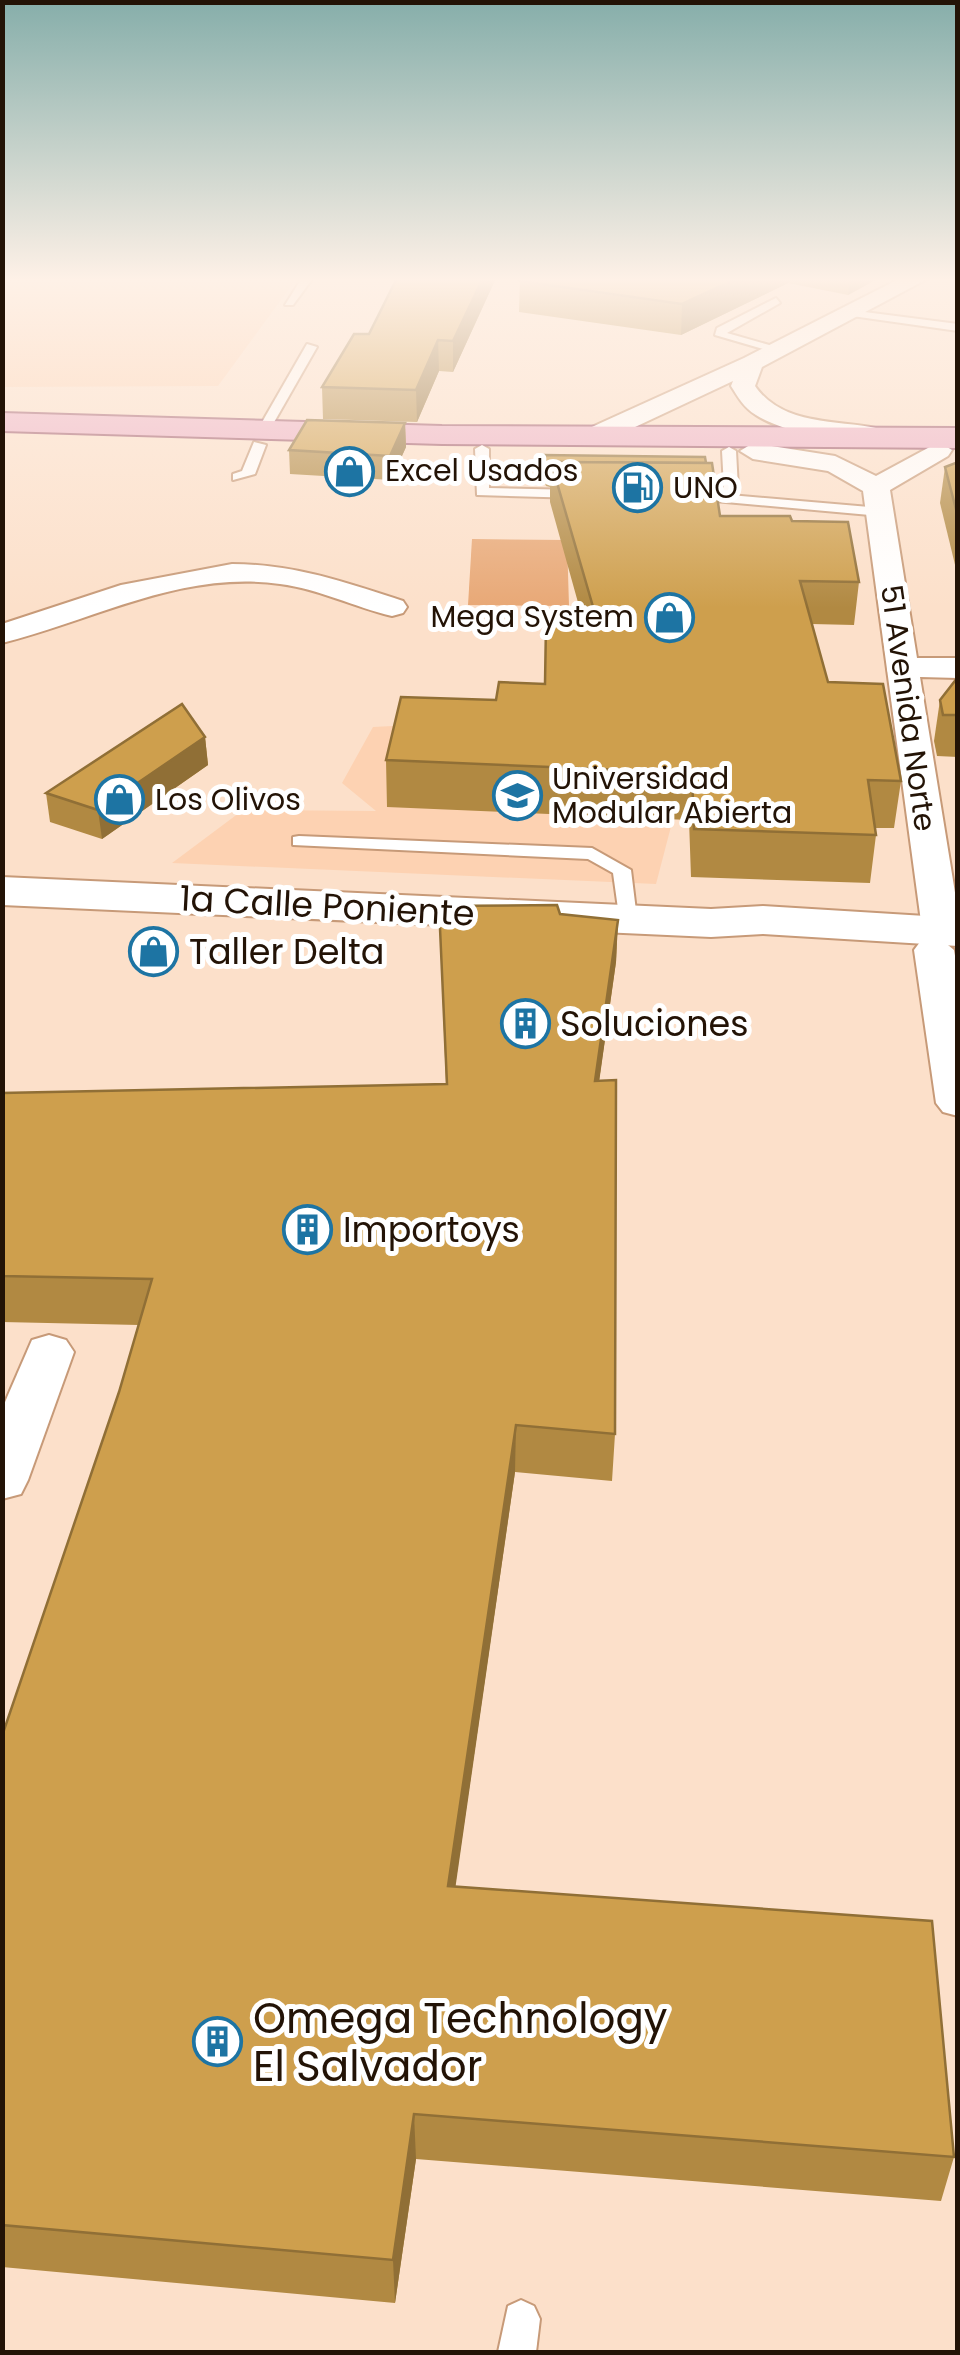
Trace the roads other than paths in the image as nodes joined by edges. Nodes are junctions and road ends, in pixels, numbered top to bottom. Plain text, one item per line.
1 (288, 388) edge
2 (698, 388) edge
3 (744, 388) edge
4 (2, 422) edge
5 (876, 435) junction
6 (592, 437) junction
7 (261, 438) junction
8 (2, 440) edge
9 (954, 445) edge
10 (482, 449) junction
11 (741, 451) junction
12 (238, 477) dead end
13 (586, 494) edge
14 (663, 495) edge
15 (721, 495) junction
16 (879, 500) junction
17 (392, 608) dead end
18 (2, 634) edge
19 (904, 667) junction
20 (958, 668) edge
21 (299, 840) dead end
22 (2, 891) edge
23 (627, 919) junction
24 (950, 938) edge
25 (958, 1103) edge
26 (49, 1352) dead end
27 (2, 1480) edge

1 - 7 lane
2 - 6 street
3 - 5 street
4 - 7 main road
5 - 6 main road
5 - 9 main road
6 - 7 main road
7 - 8 main road
7 - 10 main road
7 - 12 lane
9 - 11 main road
9 - 16 street
10 - 11 main road
10 - 13 lane
11 - 15 lane
11 - 16 street
14 - 15 lane
15 - 16 lane
16 - 19 street, 51 Avenida Norte
17 - 18 street
19 - 20 street
19 - 24 street, 51 Avenida Norte
21 - 23 lane
22 - 23 street, 1a Calle Poniente
23 - 24 street, 1a Calle Poniente
24 - 25 street, 51 Avenida Norte
26 - 27 street

